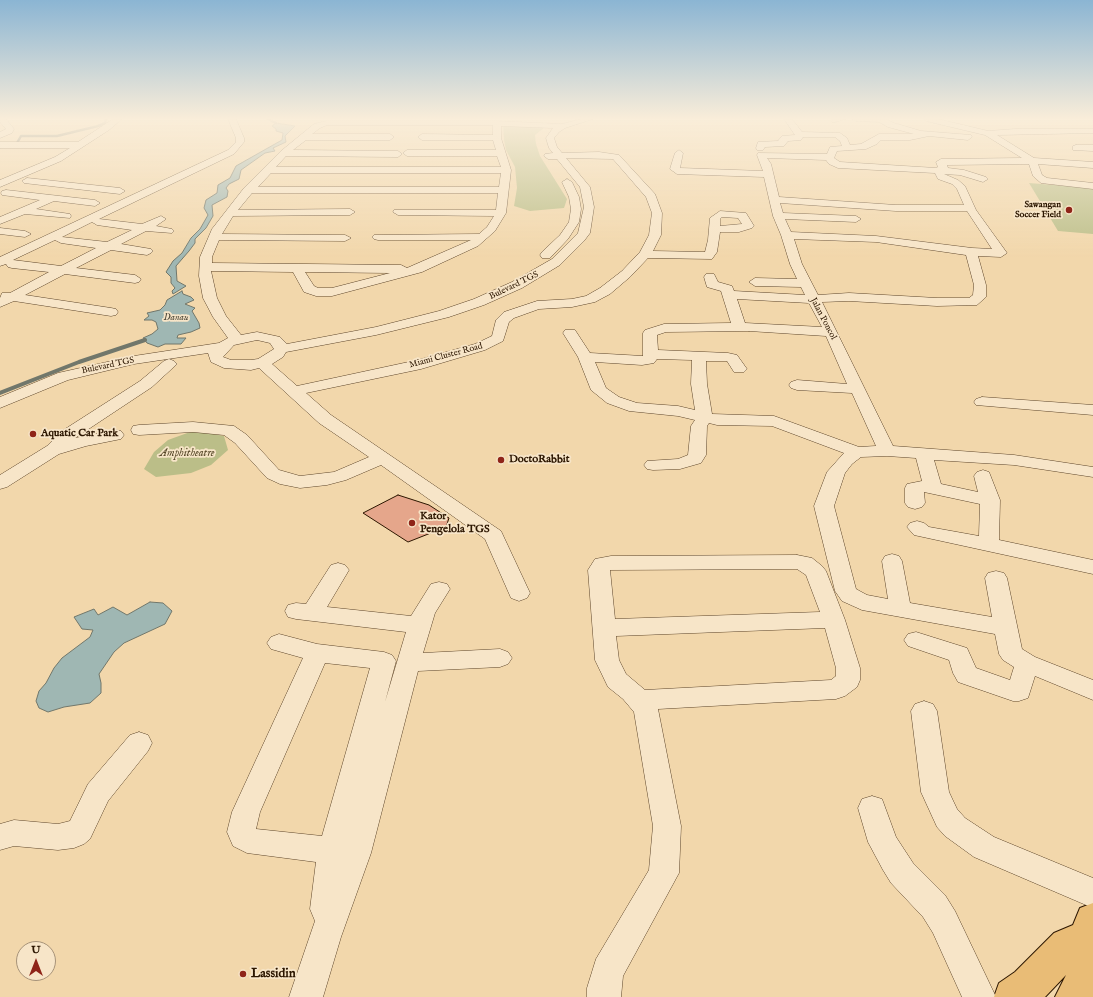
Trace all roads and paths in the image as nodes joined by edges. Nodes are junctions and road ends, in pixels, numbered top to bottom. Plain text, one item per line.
1 (45, 166) edge
2 (194, 166) edge
3 (202, 166) edge
4 (271, 166) edge
5 (505, 166) edge
6 (559, 166) edge
7 (563, 166) edge
8 (624, 166) edge
9 (676, 166) edge
10 (766, 166) edge
11 (849, 166) edge
12 (941, 166) edge
13 (1034, 166) edge
14 (266, 170) junction
15 (356, 170) junction
16 (426, 170) junction
17 (506, 170) junction
18 (941, 170) junction
19 (983, 179) dead end
20 (27, 181) dead end
21 (767, 181) junction
22 (0, 184) edge
23 (1093, 186) edge
24 (80, 187) junction
25 (248, 190) junction
26 (345, 190) junction
27 (418, 190) junction
28 (504, 190) junction
29 (120, 191) dead end
30 (6, 193) dead end
31 (53, 198) junction
32 (774, 200) junction
33 (95, 203) dead end
34 (0, 208) edge
35 (576, 208) junction
36 (589, 208) junction
37 (970, 208) junction
38 (25, 210) junction
39 (350, 212) dead end
40 (398, 212) dead end
41 (230, 213) junction
42 (500, 213) junction
43 (66, 216) dead end
44 (778, 216) junction
45 (160, 218) dead end
46 (856, 219) dead end
47 (0, 221) edge
48 (97, 222) dead end
49 (142, 228) junction
50 (716, 229) dead end
51 (0, 231) edge
52 (168, 231) dead end
53 (25, 234) dead end
54 (787, 235) junction
55 (214, 237) junction
56 (378, 237) dead end
57 (345, 238) dead end
58 (482, 238) junction
59 (61, 240) dead end
60 (109, 246) junction
61 (147, 251) dead end
62 (972, 252) junction
63 (645, 254) junction
64 (3, 260) edge
65 (205, 267) junction
66 (296, 267) junction
67 (418, 269) junction
68 (63, 270) junction
69 (710, 277) dead end
70 (135, 279) dead end
71 (755, 282) dead end
72 (806, 283) junction
73 (730, 295) junction
74 (4, 298) edge
75 (813, 298) junction
76 (111, 312) dead end
77 (766, 312) junction
78 (739, 327) junction
79 (570, 332) dead end
80 (831, 332) junction
81 (236, 339) junction
82 (278, 344) junction
83 (218, 353) junction
84 (651, 355) junction
85 (699, 356) junction
86 (585, 357) junction
87 (262, 363) junction
88 (169, 364) junction
89 (739, 369) dead end
90 (796, 385) dead end
91 (858, 389) junction
92 (294, 391) junction
93 (982, 402) dead end
94 (0, 403) edge
95 (1093, 410) edge
96 (99, 416) junction
97 (0, 417) edge
98 (704, 418) junction
99 (118, 431) junction
100 (53, 450) junction
101 (887, 451) junction
102 (857, 452) junction
103 (924, 454) junction
104 (382, 458) junction
105 (653, 465) dead end
106 (1093, 472) edge
107 (983, 476) dead end
108 (0, 483) edge
109 (933, 488) junction
110 (990, 500) junction
111 (915, 503) dead end
112 (917, 527) dead end
113 (989, 544) junction
114 (892, 561) dead end
115 (1093, 568) edge
116 (338, 570) dead end
117 (996, 578) dead end
118 (439, 589) dead end
119 (519, 593) dead end
120 (900, 607) junction
121 (834, 620) junction
122 (420, 625) junction
123 (1004, 627) junction
124 (605, 628) junction
125 (916, 640) dead end
126 (279, 643) dead end
127 (317, 653) junction
128 (500, 658) dead end
129 (409, 664) junction
130 (1027, 664) junction
131 (1093, 690) edge
132 (640, 700) junction
133 (924, 711) dead end
134 (139, 742) dead end
135 (872, 808) dead end
136 (0, 837) edge
137 (344, 852) junction
138 (1093, 893) edge
139 (1089, 930) edge
140 (1020, 995) edge
141 (306, 997) edge
142 (604, 997) edge
143 (979, 997) edge
144 (1074, 997) edge

1 - 22 street
2 - 64 street
3 - 64 street
4 - 14 street
5 - 17 street
6 - 35 street, Bulevard TGS
7 - 36 street, Bulevard TGS
8 - 63 street, Miami Cluster Road
9 - 21 street
10 - 21 street, Jalan Poncol
11 - 18 street
12 - 18 street
13 - 23 street
14 - 15 street
14 - 25 street
15 - 16 street
15 - 26 street
16 - 17 street
16 - 27 street
17 - 28 street
18 - 19 street
18 - 37 street
20 - 24 street
21 - 32 street, Jalan Poncol
24 - 29 street
24 - 31 street
25 - 26 street
25 - 41 street
26 - 27 street
27 - 28 street
28 - 42 street
30 - 31 street
31 - 33 street
31 - 38 street
32 - 37 street
32 - 44 street, Jalan Poncol
34 - 38 street
35 - 36 street
35 - 82 street, Bulevard TGS
36 - 82 street, Bulevard TGS
37 - 62 street
38 - 43 street
38 - 47 street
39 - 41 street
40 - 42 street
41 - 55 street
42 - 58 street
44 - 46 street
44 - 54 street, Jalan Poncol
45 - 49 street
48 - 49 street
49 - 52 street
49 - 60 street
50 - 63 street
51 - 53 street
54 - 62 street
54 - 72 street, Jalan Poncol
55 - 57 street
55 - 65 street
56 - 58 street
58 - 67 street
59 - 60 street
60 - 61 street
60 - 68 street
62 - 75 street
63 - 92 street, Miami Cluster Road
64 - 68 street
65 - 66 street
65 - 81 street
66 - 67 street
66 - 67 street
68 - 70 street
68 - 74 street
69 - 73 street
71 - 72 street
72 - 75 street, Jalan Poncol
73 - 77 street
73 - 78 street
74 - 76 street
75 - 77 street
75 - 80 street, Jalan Poncol
77 - 78 street
77 - 80 street
78 - 84 street
79 - 86 street
80 - 91 street, Jalan Poncol
81 - 82 street
81 - 83 street
82 - 87 street
83 - 87 street
83 - 88 street, Bulevard TGS
83 - 94 street, Bulevard TGS
84 - 85 street
84 - 86 street
85 - 89 street
85 - 98 street
86 - 98 street
87 - 92 street
88 - 96 street
88 - 97 street, Bulevard TGS
90 - 91 street
91 - 101 street, Jalan Poncol
92 - 104 street
93 - 95 street
96 - 99 street
96 - 100 street
98 - 102 street
98 - 105 street
99 - 100 street
99 - 104 street
100 - 108 street
101 - 102 street
101 - 103 street
102 - 120 street
103 - 106 street
103 - 109 street
104 - 119 street
107 - 110 street
109 - 110 street
109 - 111 street
110 - 113 street
112 - 113 street
113 - 115 street
114 - 120 street
116 - 122 street
117 - 123 street
118 - 122 street
120 - 123 street
121 - 124 street
121 - 124 street
121 - 132 street
122 - 129 street
123 - 130 street
124 - 132 street
125 - 130 street
126 - 127 street
127 - 137 street
127 - 137 street
128 - 129 street
129 - 137 street
130 - 131 street
132 - 142 street
133 - 138 street
134 - 136 street
135 - 143 street
137 - 141 street
139 - 140 highway
139 - 144 highway

